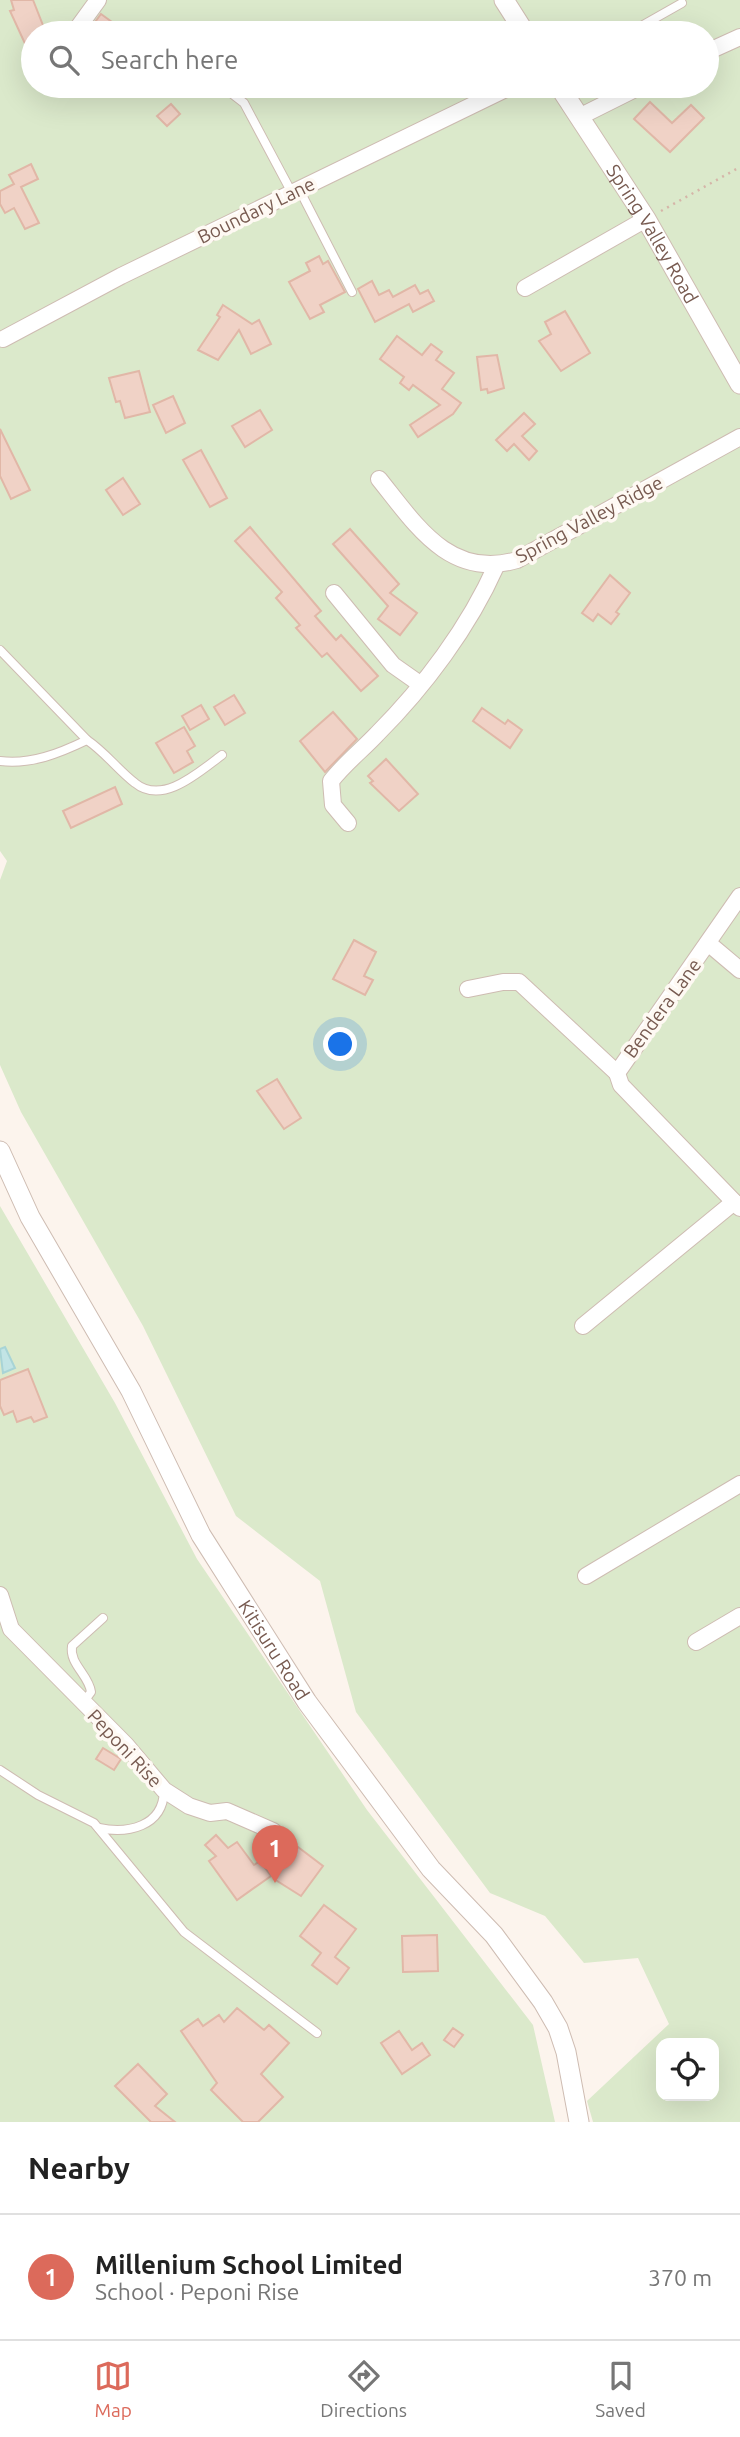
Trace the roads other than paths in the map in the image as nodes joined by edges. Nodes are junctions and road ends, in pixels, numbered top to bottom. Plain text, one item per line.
1 (98, 0) edge
2 (504, 0) edge
3 (682, 3) dead end
4 (83, 21) edge
5 (517, 21) edge
6 (650, 21) edge
7 (740, 37) edge
8 (719, 47) edge
9 (238, 98) edge
10 (487, 98) edge
11 (567, 98) edge
12 (616, 98) edge
13 (579, 117) junction
14 (296, 191) junction
15 (646, 219) junction
16 (525, 288) dead end
17 (352, 292) dead end
18 (3, 339) dead end
19 (740, 384) edge
20 (740, 437) edge
21 (379, 479) dead end
22 (496, 566) junction
23 (334, 593) dead end
24 (0, 650) edge
25 (420, 684) junction
26 (87, 740) junction
27 (222, 755) dead end
28 (0, 761) edge
29 (348, 823) dead end
30 (740, 897) edge
31 (708, 943) junction
32 (740, 970) edge
33 (468, 989) dead end
34 (617, 1073) junction
35 (0, 1151) edge
36 (737, 1205) edge
37 (583, 1326) dead end
38 (740, 1484) edge
39 (586, 1576) dead end
40 (0, 1595) edge
41 (740, 1616) edge
42 (103, 1618) dead end
43 (696, 1642) dead end
44 (83, 1703) junction
45 (0, 1770) edge
46 (164, 1790) junction
47 (99, 1828) junction
48 (273, 1855) dead end
49 (317, 2033) dead end
50 (579, 2122) edge

1 - 4 street
2 - 5 street
3 - 6 lane
7 - 8 street
9 - 14 lane
10 - 14 street, Boundary Lane
11 - 13 street, Spring Valley Road
12 - 13 street
13 - 15 street, Spring Valley Road
14 - 17 lane
14 - 18 street, Boundary Lane
15 - 16 street
15 - 19 street, Spring Valley Road
20 - 22 street, Spring Valley Ridge
21 - 22 street, Spring Valley Ridge
22 - 25 street
23 - 25 street
24 - 26 lane
25 - 29 street
26 - 27 lane
26 - 28 lane
30 - 31 street, Bendera Lane
31 - 32 street
31 - 34 street, Bendera Lane
33 - 34 street
34 - 36 street, Bendera Lane
35 - 50 street, Kitisuru Road
36 - 37 street
38 - 39 street
40 - 44 street, Peponi Rise
41 - 43 street
42 - 44 lane
44 - 46 street, Peponi Rise
45 - 47 lane
46 - 47 lane
46 - 48 street, Peponi Rise
47 - 49 lane

